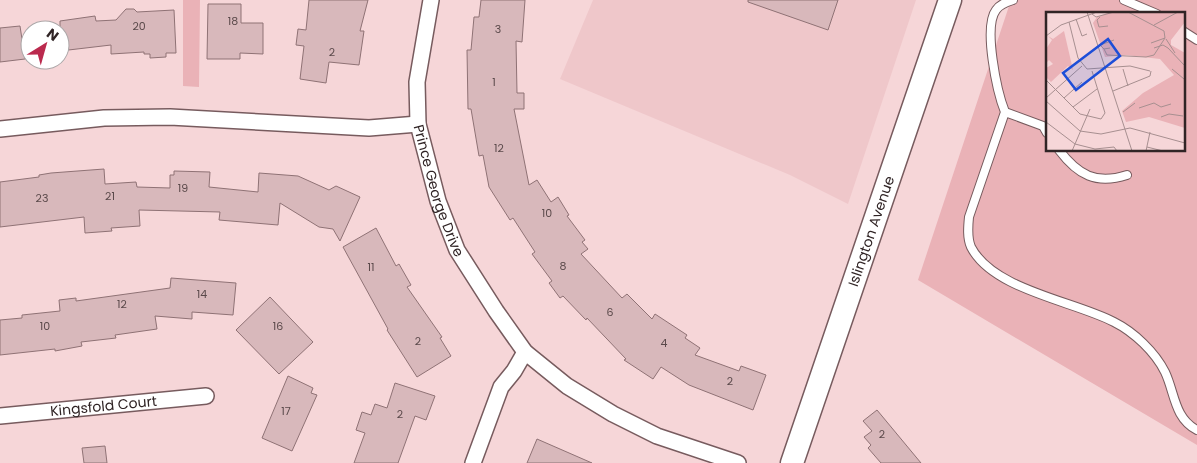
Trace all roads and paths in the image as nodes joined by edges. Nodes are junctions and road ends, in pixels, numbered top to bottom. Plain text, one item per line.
1 (431, 0) edge
2 (950, 0) edge
3 (1013, 0) edge
4 (1124, 0) edge
5 (1152, 12) edge
6 (1184, 32) edge
7 (1197, 40) edge
8 (1005, 112) junction
9 (418, 124) junction
10 (0, 129) edge
11 (1046, 132) edge
12 (1060, 151) edge
13 (1127, 175) dead end
14 (525, 352) junction
15 (206, 396) dead end
16 (0, 416) edge
17 (1197, 430) edge
18 (474, 463) edge
19 (738, 463) edge
20 (792, 463) edge

1 - 9 street
2 - 20 main road, Islington Avenue
3 - 8 lane
4 - 5 lane
6 - 7 lane
8 - 11 lane
8 - 17 lane
9 - 10 street, Prince George Drive
9 - 14 street, Prince George Drive
12 - 13 lane
14 - 18 street
14 - 19 street, Prince George Drive
15 - 16 street, Kingsfold Court

